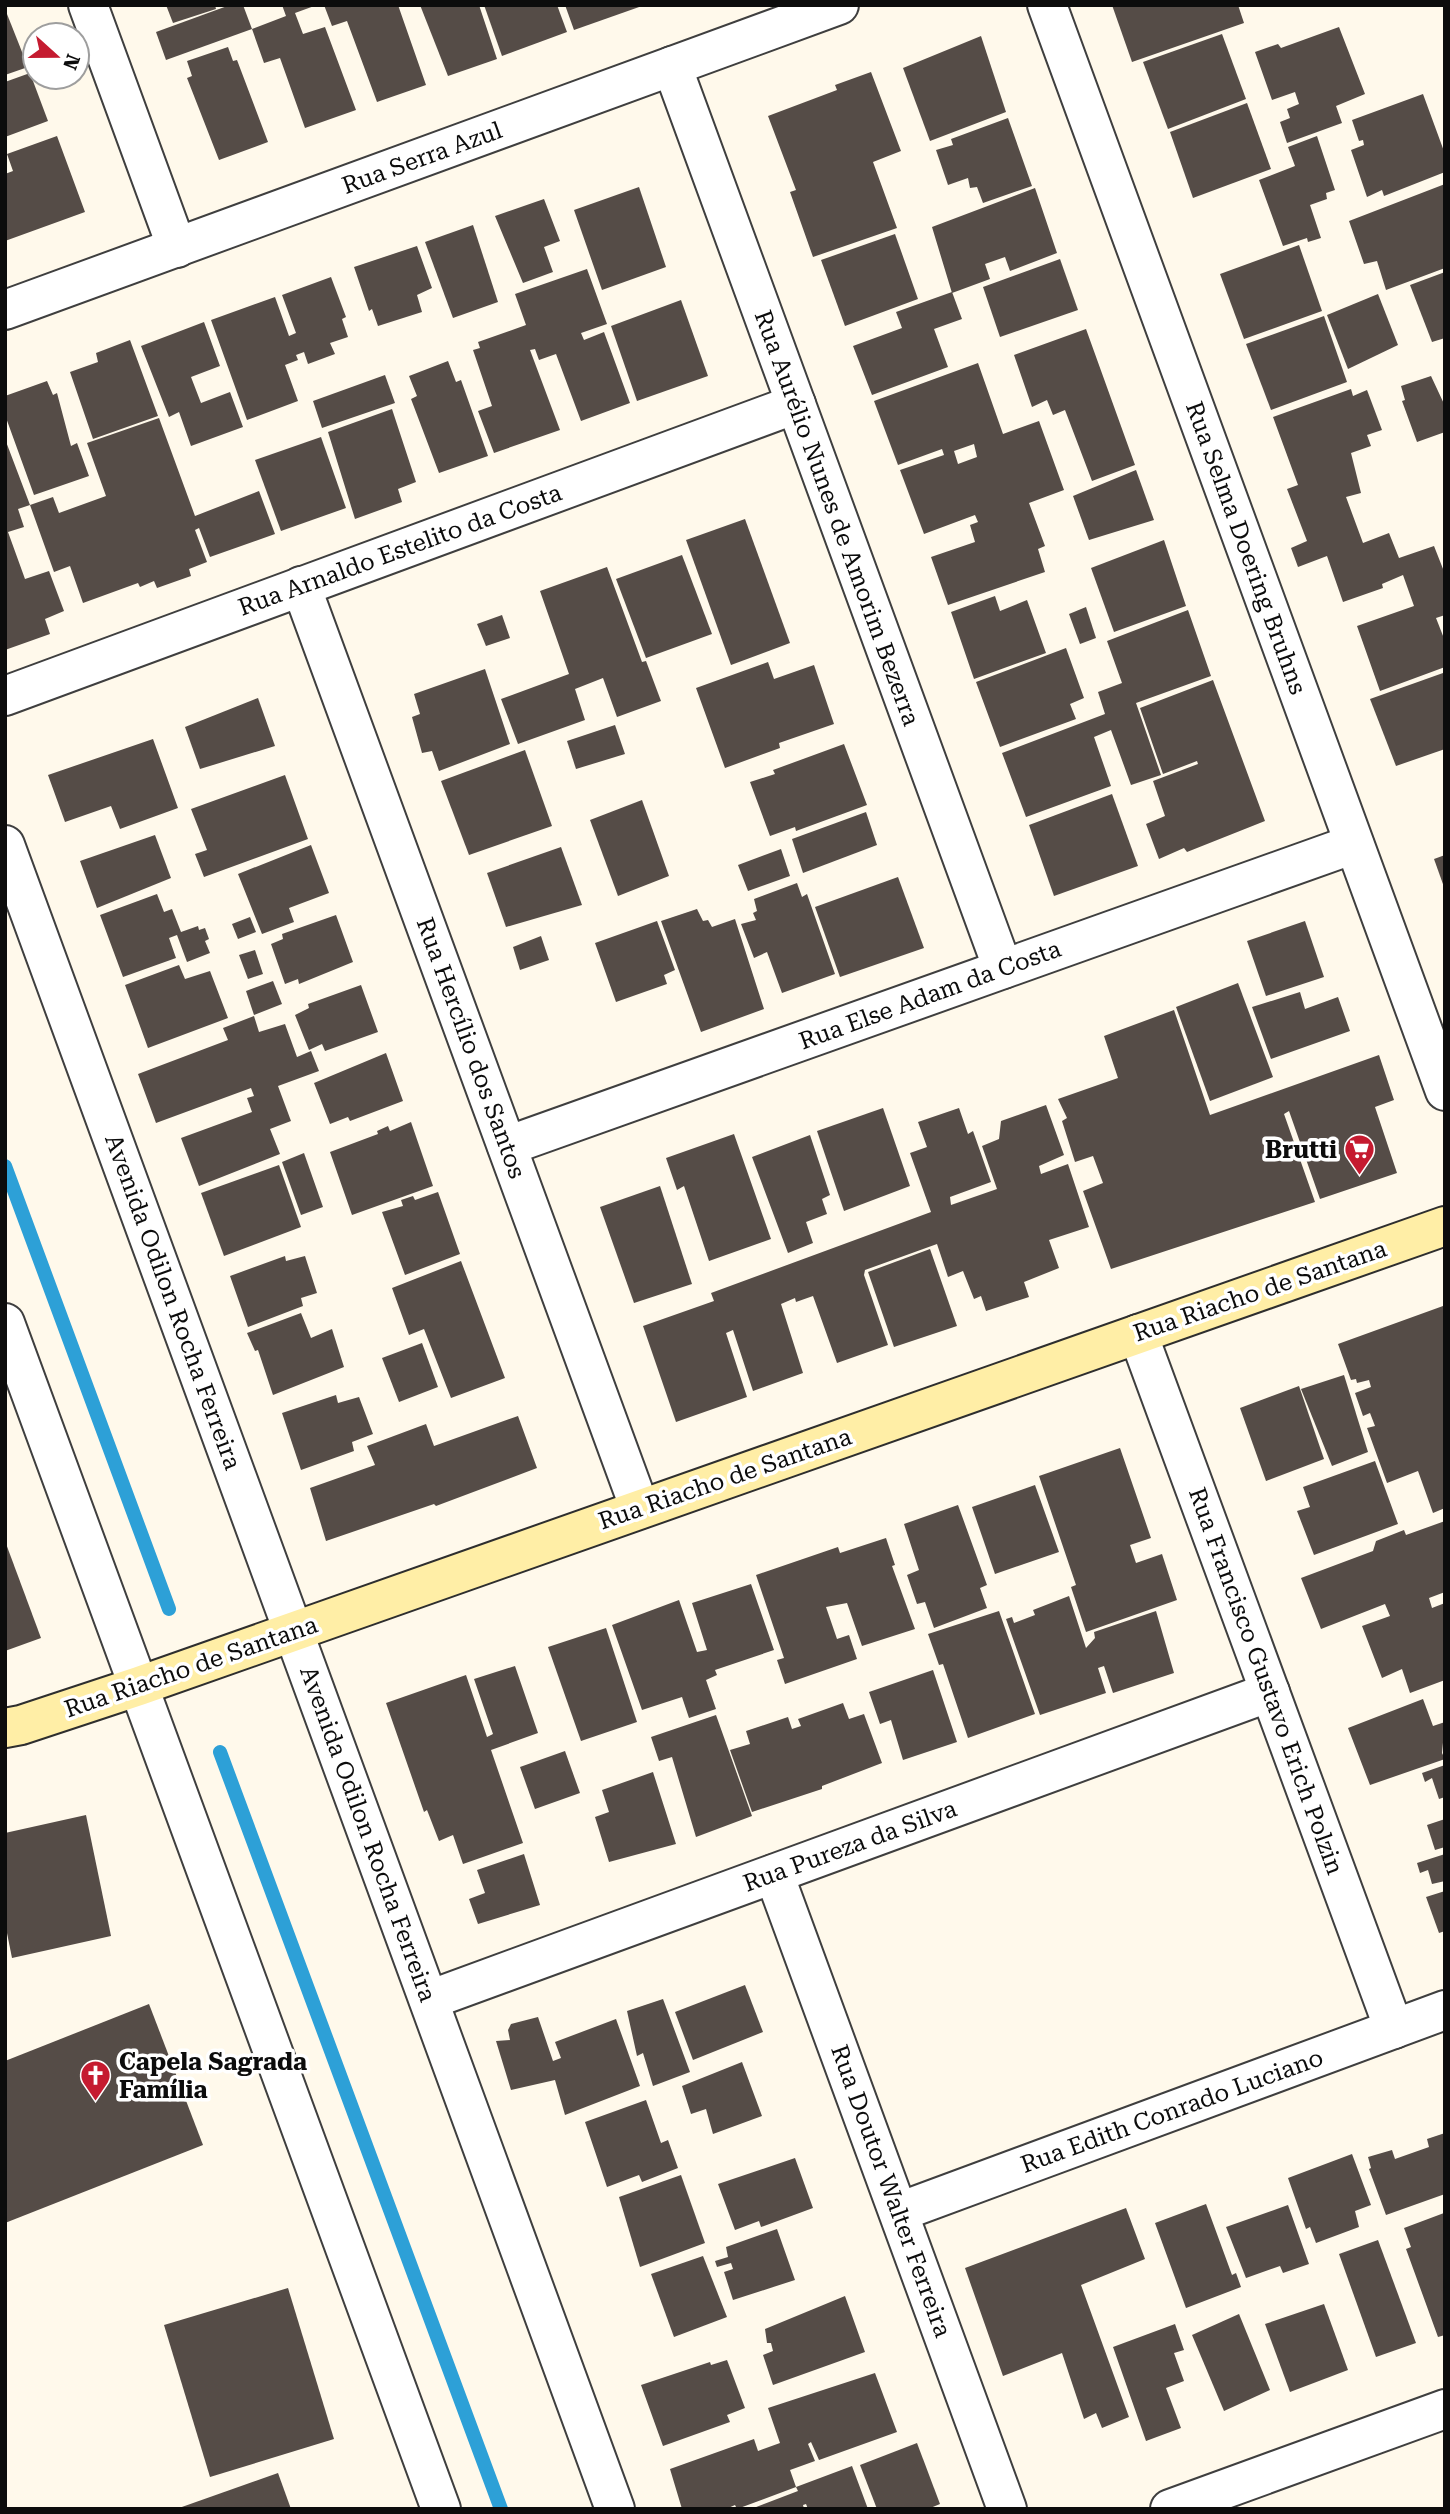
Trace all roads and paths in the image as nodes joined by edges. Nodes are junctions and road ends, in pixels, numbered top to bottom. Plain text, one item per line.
1 (88, 5) edge
2 (839, 5) edge
3 (1047, 5) edge
4 (672, 66) junction
5 (177, 247) junction
6 (5, 310) edge
7 (796, 404) junction
8 (301, 586) junction
9 (5, 696) edge
10 (1354, 844) junction
11 (5, 845) edge
12 (1003, 969) junction
13 (1445, 1091) edge
14 (507, 1146) junction
15 (1445, 1226) edge
16 (5, 1323) edge
17 (1138, 1334) junction
18 (640, 1509) junction
19 (293, 1631) junction
20 (139, 1686) junction
21 (1270, 1692) junction
22 (5, 1728) edge
23 (774, 1874) junction
24 (429, 2000) junction
25 (1445, 2010) edge
26 (1394, 2029) junction
27 (899, 2213) junction
28 (1445, 2409) edge
29 (441, 2509) edge
30 (615, 2509) edge
31 (1007, 2509) edge
32 (1170, 2509) edge

1 - 5 street
2 - 4 street, Rua Serra Azul
3 - 10 street, Rua Selma Doering Bruhns
4 - 5 street, Rua Serra Azul
4 - 7 street, Rua Aurélio Nunes de Amorim Bezerra
5 - 6 street, Rua Serra Azul
7 - 8 street, Rua Arnaldo Estelito da Costa
7 - 12 street, Rua Aurélio Nunes de Amorim Bezerra
8 - 9 street, Rua Arnaldo Estelito da Costa
8 - 14 street, Rua Hercílio dos Santos
10 - 12 street, Rua Else Adam da Costa
10 - 13 street, Rua Selma Doering Bruhns
11 - 19 street, Avenida Odilon Rocha Ferreira
12 - 14 street, Rua Else Adam da Costa
14 - 18 street, Rua Hercílio dos Santos
15 - 17 street, Rua Riacho de Santana
16 - 20 street
17 - 18 street, Rua Riacho de Santana
17 - 21 street, Rua Francisco Gustavo Erich Polzin
18 - 19 street, Rua Riacho de Santana
19 - 20 street, Rua Riacho de Santana
19 - 24 street, Avenida Odilon Rocha Ferreira
20 - 22 street, Rua Riacho de Santana
20 - 29 street
21 - 23 street, Rua Pureza da Silva
21 - 26 street, Rua Francisco Gustavo Erich Polzin
23 - 24 street, Rua Pureza da Silva
23 - 27 street, Rua Doutor Walter Ferreira
24 - 30 street, Avenida Odilon Rocha Ferreira
25 - 26 street, Rua Edith Conrado Luciano
26 - 27 street, Rua Edith Conrado Luciano
27 - 31 street, Rua Doutor Walter Ferreira
28 - 32 street

